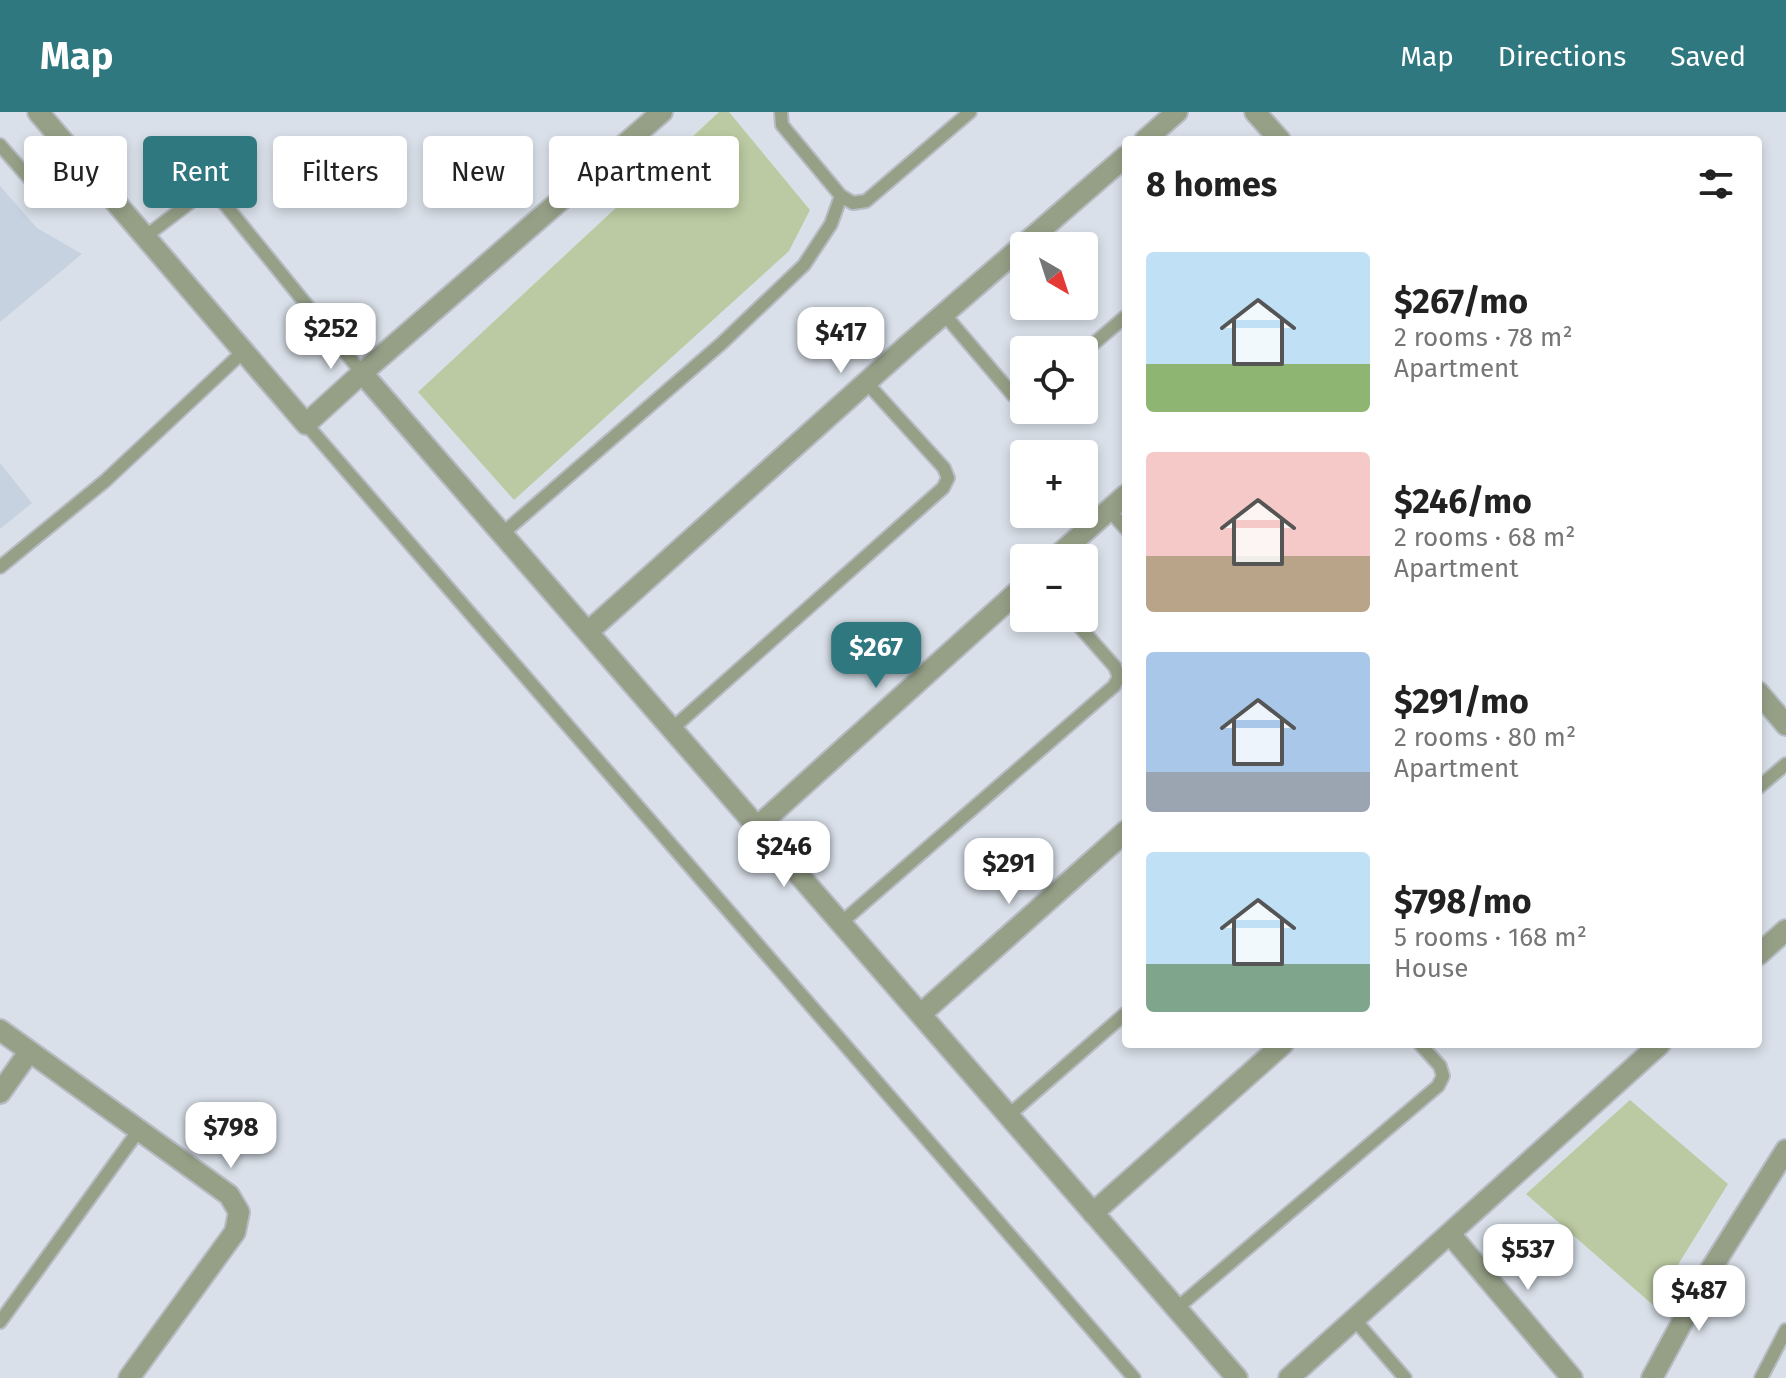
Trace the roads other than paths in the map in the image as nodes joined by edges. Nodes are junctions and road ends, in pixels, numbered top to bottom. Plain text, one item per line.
1 (38, 112) edge
2 (662, 112) edge
3 (781, 112) edge
4 (970, 112) edge
5 (1177, 112) edge
6 (1255, 112) edge
7 (59, 136) edge
8 (1150, 136) edge
9 (1276, 136) edge
10 (0, 145) edge
11 (1122, 159) edge
12 (24, 172) edge
13 (841, 196) junction
14 (122, 208) edge
15 (146, 236) junction
16 (944, 314) junction
17 (1122, 319) edge
18 (1098, 340) edge
19 (245, 350) junction
20 (362, 373) junction
21 (866, 382) junction
22 (1010, 391) edge
23 (306, 424) junction
24 (1122, 499) edge
25 (1109, 510) junction
26 (1122, 525) edge
27 (502, 534) junction
28 (1071, 544) edge
29 (0, 567) edge
30 (1010, 599) edge
31 (589, 631) junction
32 (1084, 632) edge
33 (1762, 697) edge
34 (1786, 725) edge
35 (673, 728) junction
36 (1786, 764) edge
37 (1762, 785) edge
38 (758, 826) junction
39 (1122, 835) edge
40 (842, 922) junction
41 (1786, 930) edge
42 (1762, 951) edge
43 (922, 1013) junction
44 (1122, 1016) edge
45 (0, 1030) edge
46 (1279, 1048) edge
47 (1424, 1048) edge
48 (1656, 1048) edge
49 (29, 1052) junction
50 (0, 1093) edge
51 (1009, 1115) junction
52 (139, 1130) junction
53 (1786, 1150) edge
54 (1093, 1213) junction
55 (1450, 1234) junction
56 (1176, 1309) junction
57 (1354, 1319) junction
58 (0, 1322) edge
59 (1786, 1330) edge
60 (129, 1378) edge
61 (1134, 1378) edge
62 (1237, 1378) edge
63 (1289, 1378) edge
64 (1405, 1378) edge
65 (1572, 1378) edge
66 (1652, 1378) edge
67 (1761, 1378) edge

1 - 7 street
2 - 20 street
3 - 13 lane
4 - 13 lane
5 - 8 street
6 - 9 street
10 - 12 lane
11 - 16 street
13 - 27 lane
14 - 15 street
15 - 19 street
15 - 20 lane
16 - 21 street
16 - 22 lane
17 - 18 lane
19 - 23 street
19 - 29 lane
20 - 23 street
20 - 27 street
21 - 31 street
21 - 35 lane
23 - 61 lane
24 - 25 street
25 - 26 lane
25 - 28 street
27 - 31 street
30 - 38 street
31 - 35 street
32 - 40 lane
33 - 34 street
35 - 38 street
36 - 37 lane
38 - 40 street
39 - 43 street
40 - 43 street
41 - 42 street
43 - 51 street
44 - 51 lane
45 - 49 street
46 - 54 street
47 - 56 lane
48 - 55 street
49 - 50 street
49 - 52 street
51 - 54 street
52 - 58 lane
52 - 60 street
53 - 66 street
54 - 56 street
55 - 57 street
55 - 65 street
56 - 62 street
57 - 63 street
57 - 64 lane
59 - 67 lane

